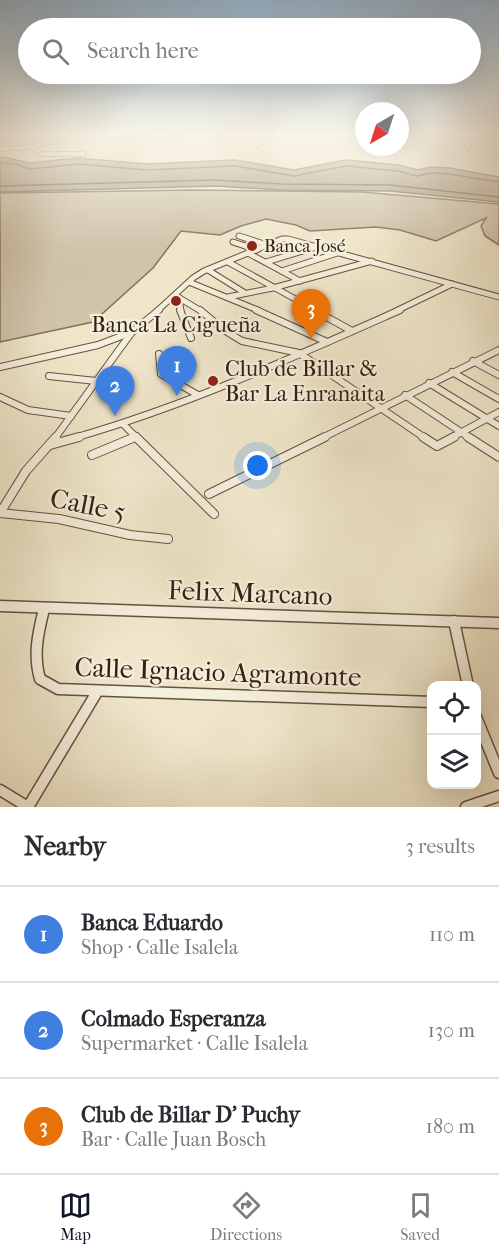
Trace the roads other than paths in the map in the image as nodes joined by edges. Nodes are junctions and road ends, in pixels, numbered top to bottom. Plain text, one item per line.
1 (239, 236) dead end
2 (233, 242) dead end
3 (267, 245) junction
4 (318, 246) junction
5 (257, 250) junction
6 (340, 252) junction
7 (248, 253) junction
8 (228, 261) junction
9 (372, 261) junction
10 (266, 262) junction
11 (208, 270) junction
12 (282, 271) junction
13 (300, 281) junction
14 (189, 282) junction
15 (452, 284) junction
16 (273, 288) junction
17 (244, 292) junction
18 (178, 297) junction
19 (228, 297) junction
20 (499, 297) edge
21 (352, 331) junction
22 (132, 332) junction
23 (191, 338) dead end
24 (327, 342) junction
25 (499, 350) edge
26 (299, 353) junction
27 (159, 354) dead end
28 (473, 361) junction
29 (0, 367) edge
30 (452, 372) junction
31 (499, 375) edge
32 (49, 376) dead end
33 (96, 381) junction
34 (429, 383) junction
35 (198, 395) junction
36 (405, 395) junction
37 (0, 397) edge
38 (499, 399) edge
39 (381, 407) junction
40 (499, 412) edge
41 (71, 416) junction
42 (486, 419) junction
43 (123, 424) junction
44 (499, 426) edge
45 (461, 433) junction
46 (136, 436) junction
47 (50, 445) junction
48 (92, 455) dead end
49 (499, 457) edge
50 (209, 494) dead end
51 (0, 513) edge
52 (214, 513) dead end
53 (168, 539) dead end
54 (0, 606) edge
55 (44, 609) junction
56 (454, 621) junction
57 (499, 623) edge
58 (467, 681) edge
59 (97, 692) junction
60 (427, 702) edge
61 (481, 727) edge
62 (499, 773) edge
63 (0, 790) edge
64 (499, 796) edge
65 (28, 807) edge
66 (466, 807) edge

1 - 3 street
2 - 5 street
3 - 4 street
3 - 5 street
4 - 6 street
4 - 10 street
5 - 7 street
6 - 9 street
6 - 12 street
7 - 8 street
7 - 10 street
8 - 11 street
8 - 16 street
9 - 13 street
9 - 15 street
10 - 12 street
11 - 14 street
11 - 17 street
12 - 13 street
13 - 16 street
14 - 18 street
14 - 19 street
15 - 20 street
15 - 21 street
16 - 17 street
16 - 21 street
17 - 19 street
18 - 22 street
18 - 23 street
18 - 26 street
19 - 24 street
21 - 24 street
22 - 29 street
22 - 33 street
24 - 26 street
25 - 28 street
26 - 35 street
26 - 39 street
27 - 35 street
28 - 30 street
28 - 31 street
30 - 34 street
30 - 38 street
32 - 33 street
33 - 41 street
34 - 36 street
34 - 42 street
35 - 43 street
36 - 39 street
36 - 45 street
37 - 41 street
39 - 45 street
39 - 50 street
40 - 42 street
41 - 47 street
42 - 44 street
42 - 45 street
43 - 46 street
43 - 47 street
45 - 49 street
46 - 48 street
46 - 52 street
47 - 51 street
51 - 53 street, Calle 5
54 - 55 street, Felix Marcano
55 - 56 street, Felix Marcano
55 - 59 street, Calle Ignacio Agramonte
56 - 57 street, Felix Marcano
56 - 58 street
59 - 60 street, Calle Ignacio Agramonte
59 - 65 street
61 - 62 street
63 - 65 street
64 - 66 street

